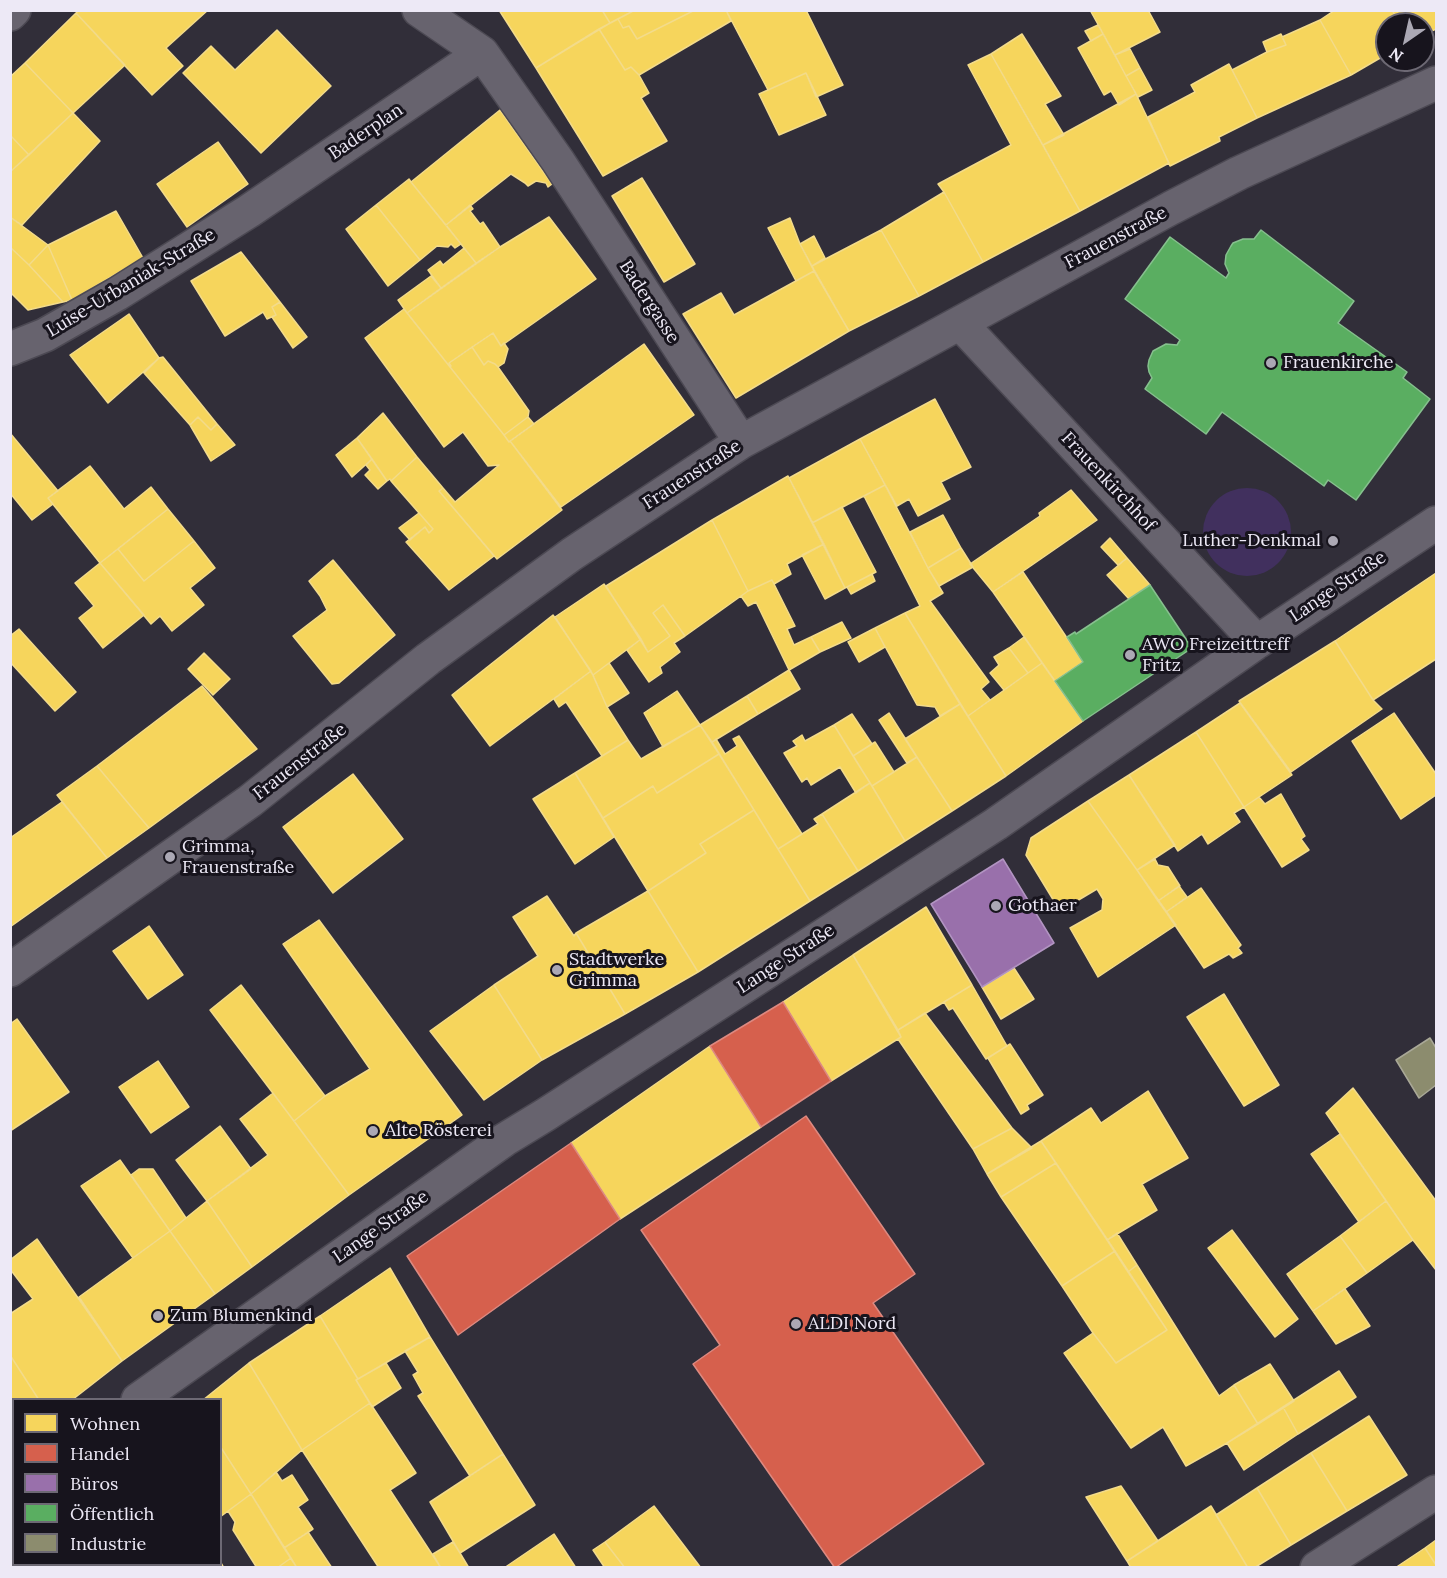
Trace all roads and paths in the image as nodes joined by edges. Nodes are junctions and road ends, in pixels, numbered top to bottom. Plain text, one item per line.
1 (14, 10) edge
2 (419, 10) edge
3 (10, 14) edge
4 (482, 53) junction
5 (1437, 83) edge
6 (249, 211) joint
7 (960, 323) junction
8 (10, 349) edge
9 (741, 442) junction
10 (1437, 523) edge
11 (1257, 642) junction
12 (10, 970) edge
13 (141, 1398) edge
14 (1437, 1492) edge
15 (1317, 1568) edge

1 - 3 street
2 - 4 street
4 - 6 street, Baderplan
4 - 9 street, Badergasse
5 - 7 street, Frauenstraße
6 - 8 street, Luise-Urbaniak-Straße
7 - 9 street, Frauenstraße
7 - 11 street, Frauenkirchhof
9 - 12 street, Frauenstraße
10 - 11 street, Lange Straße
11 - 13 street, Lange Straße
14 - 15 street

